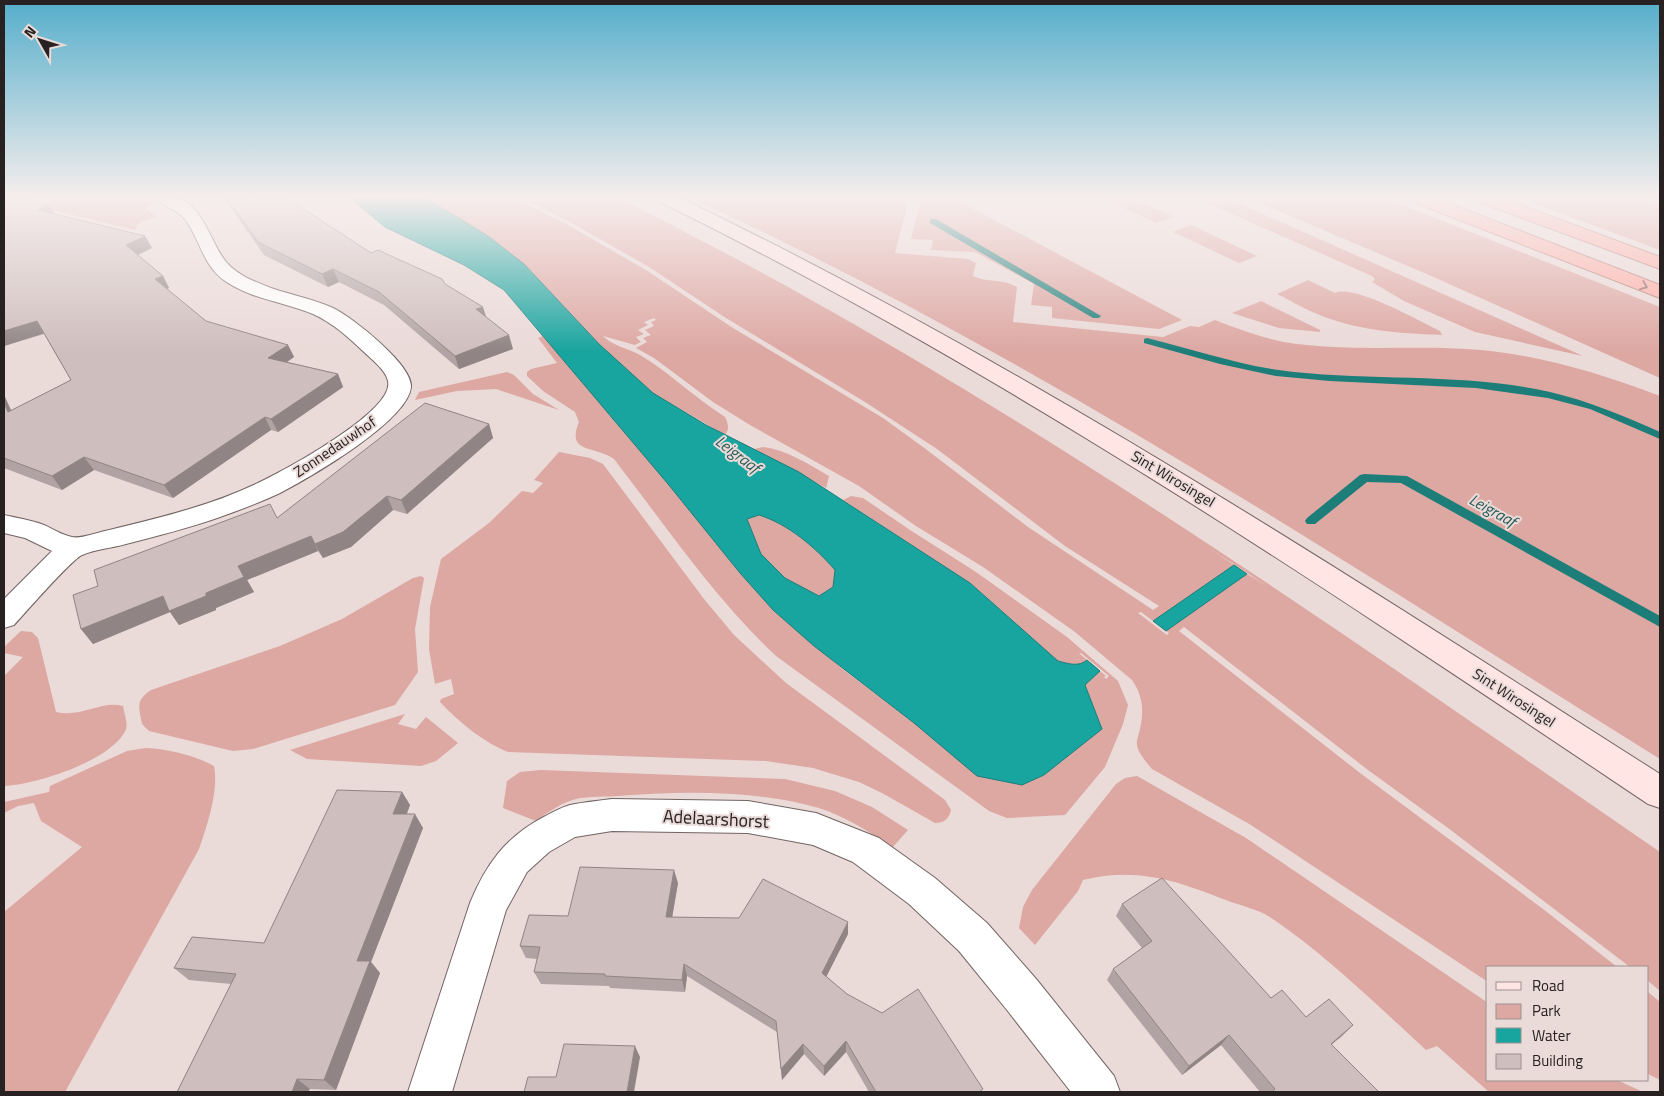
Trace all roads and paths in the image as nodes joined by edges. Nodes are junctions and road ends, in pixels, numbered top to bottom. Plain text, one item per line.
1 (209, 249) edge
2 (769, 249) edge
3 (1550, 249) edge
4 (1622, 249) edge
5 (1660, 263) edge
6 (1660, 292) edge
7 (4, 524) edge
8 (71, 548) junction
9 (4, 617) edge
10 (1660, 793) edge
11 (430, 1092) edge
12 (1098, 1092) edge

1 - 8 street, Zonnedauwhof
2 - 10 main road, Sint Wirosingel
3 -> 6 highway
4 - 5 highway
7 - 8 street
8 - 9 street
11 - 12 street, Adelaarshorst

